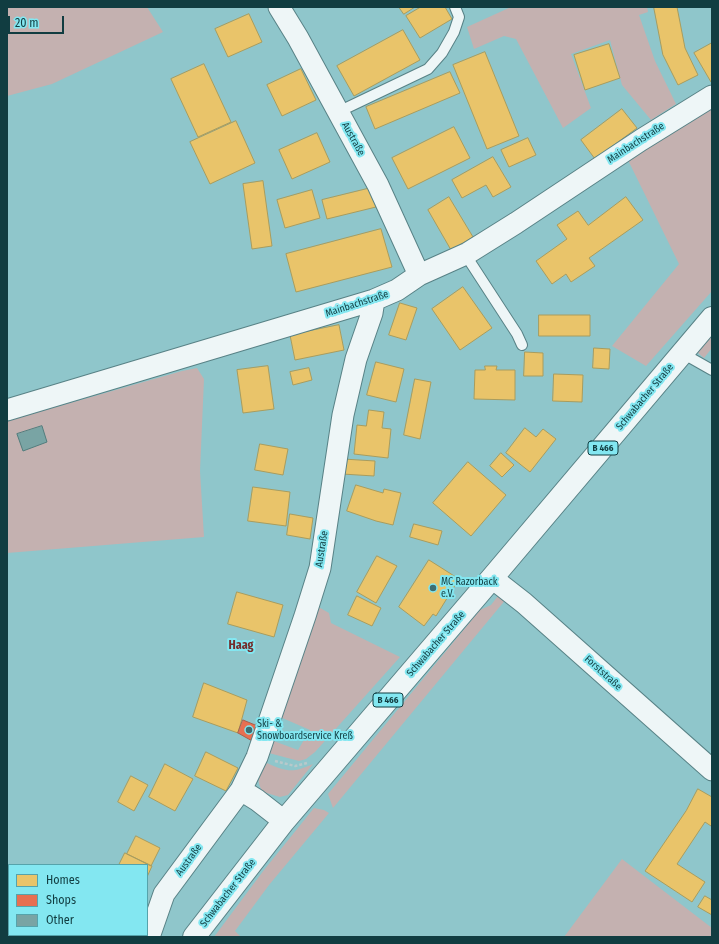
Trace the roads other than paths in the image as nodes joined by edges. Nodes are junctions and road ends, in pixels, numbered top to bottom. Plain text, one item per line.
1 (279, 7) edge
2 (455, 7) edge
3 (712, 96) edge
4 (338, 112) junction
5 (465, 254) junction
6 (419, 275) junction
7 (374, 300) junction
8 (712, 318) edge
9 (522, 345) dead end
10 (682, 353) junction
11 (712, 370) edge
12 (7, 410) edge
13 (492, 578) junction
14 (712, 770) edge
15 (241, 790) junction
16 (284, 821) junction
17 (149, 937) edge
18 (194, 937) edge

1 - 4 street, Austraße
2 - 4 lane
3 - 5 street, Mainbachstraße
4 - 6 street, Austraße
5 - 6 street, Mainbachstraße
5 - 9 lane
6 - 7 street, Mainbachstraße
7 - 12 street, Mainbachstraße
7 - 15 street, Austraße
8 - 10 main road, Schwabacher Straße / B 466
10 - 11 lane
10 - 13 main road, Schwabacher Straße / B 466
13 - 14 street, Forststraße
13 - 16 main road, Schwabacher Straße / B 466
15 - 16 street
15 - 17 street, Austraße
16 - 18 main road, Schwabacher Straße / B 466

